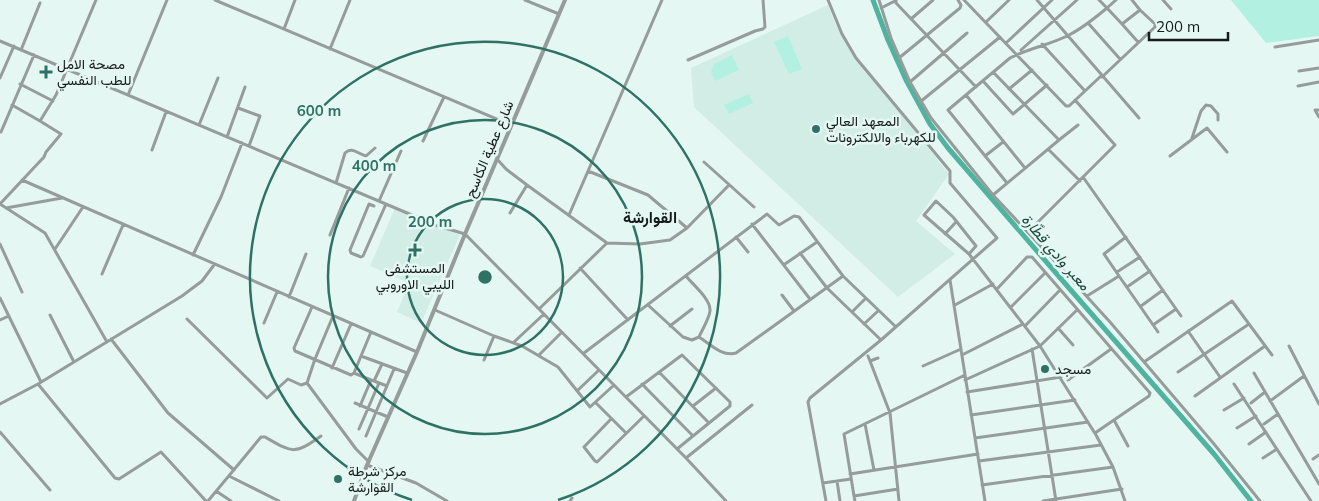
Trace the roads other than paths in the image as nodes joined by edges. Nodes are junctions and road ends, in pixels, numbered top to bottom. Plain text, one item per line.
1 (96, 0) edge
2 (167, 0) edge
3 (215, 0) edge
4 (295, 0) edge
5 (350, 0) edge
6 (525, 0) edge
7 (566, 0) edge
8 (662, 0) edge
9 (762, 0) edge
10 (828, 0) edge
11 (879, 0) edge
12 (896, 0) edge
13 (933, 0) edge
14 (958, 0) edge
15 (966, 0) edge
16 (1009, 0) edge
17 (1037, 0) edge
18 (1052, 0) edge
19 (1077, 0) edge
20 (1099, 0) edge
21 (1116, 0) edge
22 (1132, 0) edge
23 (1163, 0) edge
24 (220, 1) edge
25 (40, 4) dead end
26 (881, 8) junction
27 (1044, 8) junction
28 (1107, 8) junction
29 (1171, 9) dead end
30 (1140, 10) junction
31 (559, 14) junction
32 (912, 19) junction
33 (1056, 20) junction
34 (986, 22) junction
35 (1088, 24) junction
36 (1122, 24) junction
37 (284, 30) junction
38 (967, 33) dead end
39 (926, 35) junction
40 (1068, 36) junction
41 (1000, 37) junction
42 (1319, 40) edge
43 (1, 41) edge
44 (1138, 42) junction
45 (1006, 43) junction
46 (1042, 44) junction
47 (0, 46) edge
48 (14, 46) junction
49 (1275, 47) dead end
50 (330, 49) junction
51 (21, 50) junction
52 (944, 53) junction
53 (1017, 54) junction
54 (34, 56) junction
55 (899, 58) junction
56 (1120, 59) junction
57 (688, 60) dead end
58 (1319, 68) edge
59 (67, 70) junction
60 (959, 70) junction
61 (1032, 70) junction
62 (1300, 71) dead end
63 (993, 72) junction
64 (1, 76) edge
65 (1102, 76) junction
66 (218, 78) dead end
67 (983, 81) junction
68 (910, 82) junction
69 (1319, 82) edge
70 (20, 84) junction
71 (1047, 85) junction
72 (1298, 86) dead end
73 (245, 87) dead end
74 (976, 87) junction
75 (1009, 89) junction
76 (1085, 91) junction
77 (128, 95) junction
78 (966, 95) junction
79 (444, 97) junction
80 (1075, 100) junction
81 (53, 101) junction
82 (920, 102) junction
83 (12, 105) junction
84 (1024, 106) junction
85 (238, 108) junction
86 (1319, 110) edge
87 (166, 112) junction
88 (1319, 116) edge
89 (1139, 118) dead end
90 (1218, 120) dead end
91 (40, 121) junction
92 (1078, 124) dead end
93 (199, 125) junction
94 (511, 125) junction
95 (0, 132) edge
96 (227, 137) junction
97 (1192, 139) junction
98 (1059, 140) junction
99 (423, 141) dead end
100 (1003, 142) junction
101 (242, 143) junction
102 (250, 146) junction
103 (375, 148) dead end
104 (152, 150) dead end
105 (1048, 150) junction
106 (401, 151) dead end
107 (1227, 152) dead end
108 (985, 156) junction
109 (1170, 156) dead end
110 (498, 159) junction
111 (704, 162) dead end
112 (1025, 168) junction
113 (588, 170) junction
114 (1083, 177) junction
115 (22, 180) junction
116 (1080, 181) junction
117 (336, 183) junction
118 (1007, 183) junction
119 (527, 185) junction
120 (729, 185) junction
121 (350, 188) junction
122 (993, 195) junction
123 (62, 198) junction
124 (379, 201) junction
125 (0, 204) edge
126 (386, 204) junction
127 (374, 206) dead end
128 (83, 207) junction
129 (754, 207) dead end
130 (6, 208) junction
131 (510, 213) dead end
132 (568, 214) junction
133 (956, 222) junction
134 (752, 224) junction
135 (123, 225) junction
136 (687, 228) junction
137 (1028, 232) junction
138 (465, 234) junction
139 (945, 234) junction
140 (330, 236) dead end
141 (736, 237) junction
142 (1126, 237) junction
143 (607, 242) junction
144 (817, 242) junction
145 (0, 244) edge
146 (55, 249) junction
147 (748, 252) dead end
148 (306, 254) dead end
149 (800, 254) junction
150 (969, 254) junction
151 (193, 255) junction
152 (1140, 257) junction
153 (973, 258) junction
154 (214, 264) junction
155 (784, 265) junction
156 (580, 268) junction
157 (1150, 271) junction
158 (1045, 273) junction
159 (102, 274) dead end
160 (1118, 274) junction
161 (686, 276) junction
162 (843, 276) junction
163 (950, 279) junction
164 (993, 284) junction
165 (1128, 287) junction
166 (827, 288) junction
167 (997, 289) junction
168 (1060, 290) junction
169 (1163, 290) junction
170 (22, 292) dead end
171 (277, 292) junction
172 (782, 295) dead end
173 (1087, 296) junction
174 (289, 297) junction
175 (0, 298) edge
176 (866, 298) junction
177 (810, 300) junction
178 (648, 305) junction
179 (955, 305) junction
180 (1141, 306) junction
181 (312, 307) junction
182 (1011, 307) junction
183 (692, 308) dead end
184 (539, 309) junction
185 (1176, 309) junction
186 (434, 310) junction
187 (1077, 310) junction
188 (794, 311) junction
189 (878, 311) junction
190 (852, 312) junction
191 (50, 314) dead end
192 (544, 314) junction
193 (9, 316) junction
194 (333, 316) junction
195 (1181, 316) dead end
196 (187, 319) dead end
197 (0, 320) edge
198 (628, 320) junction
199 (264, 323) dead end
200 (351, 324) junction
201 (864, 324) junction
202 (1153, 324) junction
203 (1249, 324) junction
204 (1024, 325) junction
205 (670, 326) junction
206 (896, 327) junction
207 (1058, 328) junction
208 (1188, 331) junction
209 (371, 332) junction
210 (562, 332) junction
211 (1158, 332) dead end
212 (494, 336) junction
213 (700, 337) junction
214 (111, 339) junction
215 (881, 340) junction
216 (107, 342) junction
217 (514, 342) junction
218 (1073, 345) dead end
219 (1040, 346) junction
220 (1265, 346) junction
221 (1289, 346) dead end
222 (961, 349) junction
223 (1111, 349) junction
224 (1032, 350) junction
225 (417, 352) junction
226 (584, 353) junction
227 (539, 355) junction
228 (962, 355) junction
229 (1204, 355) junction
230 (1272, 355) dead end
231 (361, 356) junction
232 (868, 356) dead end
233 (878, 358) dead end
234 (315, 359) junction
235 (484, 360) dead end
236 (74, 362) junction
237 (870, 362) junction
238 (1144, 362) junction
239 (382, 364) junction
240 (923, 366) dead end
241 (332, 368) junction
242 (394, 369) junction
243 (599, 370) junction
244 (659, 372) junction
245 (1178, 372) dead end
246 (354, 373) junction
247 (407, 373) junction
248 (1254, 374) dead end
249 (965, 375) junction
250 (1304, 376) junction
251 (1061, 377) junction
252 (1220, 377) junction
253 (372, 380) junction
254 (966, 380) junction
255 (1068, 380) dead end
256 (1037, 381) junction
257 (39, 383) junction
258 (307, 383) junction
259 (379, 383) junction
260 (642, 384) junction
261 (1234, 384) dead end
262 (614, 385) junction
263 (387, 386) junction
264 (716, 388) junction
265 (577, 391) junction
266 (967, 392) junction
267 (1265, 392) junction
268 (1195, 396) dead end
269 (626, 397) junction
270 (1244, 398) junction
271 (1075, 400) junction
272 (1270, 401) junction
273 (1251, 402) dead end
274 (355, 403) dead end
275 (596, 403) junction
276 (0, 404) edge
277 (1041, 404) junction
278 (1319, 404) edge
279 (752, 405) dead end
280 (360, 406) junction
281 (693, 406) junction
282 (368, 409) junction
283 (1224, 410) dead end
284 (377, 413) junction
285 (890, 413) junction
286 (1278, 414) junction
287 (971, 415) junction
288 (644, 416) junction
289 (1256, 416) junction
290 (388, 418) junction
291 (611, 419) junction
292 (1114, 420) junction
293 (1088, 422) junction
294 (709, 423) junction
295 (865, 424) junction
296 (1264, 424) dead end
297 (1045, 428) junction
298 (1237, 428) dead end
299 (359, 430) dead end
300 (0, 432) edge
301 (1266, 432) junction
302 (626, 433) junction
303 (1095, 433) junction
304 (321, 436) dead end
305 (366, 436) dead end
306 (693, 436) junction
307 (975, 438) junction
308 (1249, 444) dead end
309 (1101, 445) junction
310 (1128, 446) dead end
311 (677, 449) junction
312 (1277, 449) junction
313 (1049, 452) junction
314 (978, 454) junction
315 (1319, 455) edge
316 (686, 458) junction
317 (1263, 458) dead end
318 (1313, 459) dead end
319 (979, 462) junction
320 (368, 463) junction
321 (895, 467) junction
322 (1113, 468) junction
323 (234, 470) junction
324 (874, 470) junction
325 (850, 474) junction
326 (229, 476) junction
327 (1052, 476) junction
328 (851, 479) junction
329 (837, 481) junction
330 (823, 483) junction
331 (1319, 484) edge
332 (982, 485) junction
333 (1122, 488) junction
334 (898, 489) junction
335 (50, 490) dead end
336 (216, 491) junction
337 (854, 496) junction
338 (1056, 500) edge
339 (207, 501) edge
340 (231, 501) edge
341 (279, 501) edge
342 (354, 501) edge
343 (447, 501) edge
344 (726, 501) edge
345 (826, 501) edge
346 (840, 501) edge
347 (855, 501) edge
348 (899, 501) edge
349 (985, 501) edge
350 (1043, 501) edge
351 (1126, 501) edge
352 (1260, 501) edge
353 (1311, 501) edge

1 - 59 street
2 - 77 street
3 - 24 street
4 - 37 street
5 - 50 street
6 - 31 street
7 - 31 street, شارع عطية الكاسح
8 - 113 street
9 - 57 street
10 - 153 street
11 - 26 street
12 - 26 street
12 - 32 street
13 - 32 street
14 - 39 street
15 - 34 street
16 - 34 street
17 - 27 street
18 - 27 street
19 - 33 street
20 - 28 street
21 - 28 street
22 - 30 street
23 - 29 street
24 - 37 street
25 - 51 street
26 - 55 street
27 - 33 street
27 - 45 street
28 - 35 street
28 - 36 street
30 - 36 street
30 - 44 street
31 - 94 street, شارع عطية الكاسح
32 - 39 street
33 - 40 street
33 - 53 street
34 - 41 street
35 - 40 street
35 - 56 street
36 - 44 street
37 - 50 street
38 - 52 street
39 - 52 street
39 - 55 street
40 - 46 street
40 - 65 street
41 - 45 street
41 - 60 street
42 - 49 street
43 - 47 street
43 - 48 street
44 - 56 street
45 - 53 street
46 - 53 street
46 - 76 street
48 - 51 street
48 - 64 street
50 - 79 street
51 - 54 street
52 - 60 street
52 - 68 street
53 - 61 street
53 - 63 street
54 - 59 street
54 - 70 street
55 - 68 street
56 - 65 street
58 - 62 street
59 - 77 street
59 - 81 street
60 - 74 street
60 - 82 street
61 - 71 street
61 - 75 street
63 - 67 street
63 - 75 street
65 - 76 street
65 - 89 street
66 - 93 street
67 - 74 street
67 - 84 street
68 - 82 street
69 - 72 street
70 - 81 street
70 - 83 street
71 - 80 street
71 - 84 street
73 - 85 street
74 - 78 street
75 - 84 street
76 - 80 street
77 - 87 street
78 - 100 street
78 - 108 street
79 - 94 street
79 - 99 street
80 - 114 street
81 - 91 street
82 - 122 street
83 - 91 street
83 - 95 street
84 - 98 street
85 - 96 street
85 - 102 street
86 - 88 street
87 - 93 street
87 - 104 street
90 - 97 street
91 - 115 street
92 - 98 street
93 - 96 street
94 - 110 street, شارع عطية الكاسح
96 - 101 street
97 - 107 street
97 - 109 street
98 - 105 street
100 - 108 street
100 - 112 street
101 - 102 street
101 - 151 street
102 - 117 street
103 - 117 street
105 - 112 street
105 - 116 street
106 - 124 street
108 - 118 street
110 - 119 street
110 - 138 street, شارع عطية الكاسح
111 - 120 street
112 - 118 street
113 - 132 street
113 - 136 street
114 - 116 street
114 - 142 street
115 - 123 street
115 - 125 street
116 - 137 street
117 - 121 street
118 - 122 street
119 - 131 street
119 - 132 street
120 - 129 street
120 - 136 street
121 - 124 street
121 - 140 street
122 - 137 street
123 - 128 street
123 - 130 street
124 - 126 street
125 - 130 street
126 - 127 street
126 - 138 street
128 - 135 street
128 - 146 street
130 - 146 street
132 - 143 street
133 - 139 street
133 - 139 street
133 - 150 street
134 - 141 street
134 - 144 street
134 - 155 street
135 - 151 street
135 - 159 street
136 - 143 street
137 - 173 street
138 - 184 street
138 - 186 street, شارع عطية الكاسح
139 - 150 street
141 - 147 street
141 - 161 street
142 - 152 street
142 - 160 street
143 - 156 street
144 - 149 street
144 - 162 street
145 - 170 street
146 - 216 street
148 - 174 street
149 - 155 street
149 - 166 street
150 - 153 street
151 - 154 street
152 - 157 street
152 - 160 street
153 - 163 street
153 - 164 street
154 - 171 street
154 - 214 street
155 - 177 street
156 - 184 street
156 - 198 street
157 - 165 street
157 - 169 street
158 - 167 street
158 - 168 street
158 - 182 street
160 - 165 street
160 - 173 street
161 - 178 street
161 - 213 street
162 - 166 street
162 - 176 street
163 - 179 street
163 - 206 street
164 - 167 street
164 - 179 street
165 - 180 street
166 - 177 street
166 - 190 street
167 - 182 street
168 - 187 street
168 - 204 street
169 - 180 street
169 - 185 street
171 - 174 street
171 - 199 street
172 - 188 street
173 - 238 street
174 - 181 street
175 - 193 street
176 - 189 street
176 - 190 street
177 - 188 street
178 - 198 street
178 - 205 street
179 - 222 street
180 - 202 street
181 - 194 street
181 - 234 street
182 - 204 street
183 - 205 street
184 - 192 street
185 - 195 street
185 - 202 street
186 - 212 street
186 - 225 street, شارع عطية الكاسح
187 - 207 street
187 - 223 street
188 - 213 street
189 - 201 street
189 - 206 street
190 - 201 street
191 - 236 street
192 - 210 street
192 - 217 street
193 - 197 street
193 - 257 street
194 - 200 street
194 - 234 street
196 - 258 street
198 - 226 street
200 - 209 street
200 - 241 street
201 - 215 street
202 - 211 street
203 - 208 street
203 - 220 street
203 - 229 street
204 - 219 street
204 - 228 street
205 - 213 street
206 - 215 street
207 - 218 street
207 - 219 street
208 - 229 street
208 - 238 street
209 - 225 street
209 - 231 street
210 - 226 street
210 - 227 street
212 - 217 street
212 - 235 street
214 - 216 street
214 - 323 street
215 - 330 street
216 - 236 street
217 - 227 street
219 - 224 street
219 - 251 street
220 - 230 street
220 - 252 street
221 - 250 street
222 - 228 street
222 - 240 street
223 - 255 street
223 - 292 street
224 - 254 street
224 - 256 street
225 - 247 street, شارع عطية الكاسح
226 - 243 street
227 - 265 street
228 - 249 street
229 - 245 street
229 - 252 street
231 - 239 street
231 - 246 street
232 - 237 street
233 - 237 street
234 - 241 street
234 - 258 street
236 - 257 street
237 - 285 street
238 - 352 street
239 - 242 street
239 - 253 street
241 - 246 street
242 - 247 street
242 - 263 street
243 - 262 street
243 - 265 street
244 - 260 street
244 - 264 street
244 - 281 street
246 - 253 street
247 - 290 street, شارع عطية الكاسح
248 - 267 street
249 - 254 street
249 - 285 street
250 - 272 street
250 - 278 street
251 - 256 street
251 - 271 street
252 - 268 street
253 - 259 street
253 - 280 street
254 - 266 street
256 - 266 street
256 - 277 street
257 - 276 street
257 - 339 street
258 - 320 street
259 - 263 street
259 - 282 street
260 - 269 street
260 - 306 street
261 - 270 street
262 - 269 street
262 - 275 street
263 - 284 street
264 - 281 street
264 - 294 street
265 - 275 street
266 - 287 street
267 - 272 street
267 - 273 street
269 - 288 street
270 - 283 street
270 - 289 street
271 - 277 street
271 - 293 street
272 - 286 street
274 - 280 street
275 - 291 street
277 - 287 street
277 - 297 street
279 - 316 street
280 - 282 street
281 - 294 street
282 - 284 street
282 - 299 street
284 - 290 street
284 - 305 street
285 - 295 street
285 - 321 street
286 - 296 street
286 - 331 street
287 - 307 street
288 - 302 street
288 - 311 street
289 - 298 street
289 - 301 street
290 - 320 street, شارع عطية الكاسح
291 - 302 street
291 - 302 street
292 - 303 street
292 - 310 street
293 - 297 street
293 - 303 street
294 - 306 street
295 - 324 street
295 - 325 street
297 - 307 street
297 - 313 street
300 - 335 street
301 - 308 street
301 - 312 street
303 - 309 street
304 - 323 street
306 - 311 street
307 - 314 street
309 - 313 street
309 - 322 street
311 - 316 street
312 - 317 street
312 - 353 street
313 - 319 street
313 - 327 street
314 - 319 street
314 - 321 street
315 - 318 street
316 - 344 street
319 - 332 street
320 - 342 street, شارع عطية الكاسح
320 - 343 street
321 - 324 street
321 - 334 street
322 - 327 street
322 - 333 street
323 - 326 street
324 - 325 street
325 - 328 street
326 - 336 street
326 - 341 street
327 - 332 street
327 - 338 street
328 - 329 street
328 - 337 street
329 - 330 street
329 - 346 street
330 - 345 street
332 - 349 street
333 - 338 street
333 - 351 street
334 - 337 street
334 - 348 street
336 - 339 street
336 - 340 street
337 - 347 street
338 - 350 street

